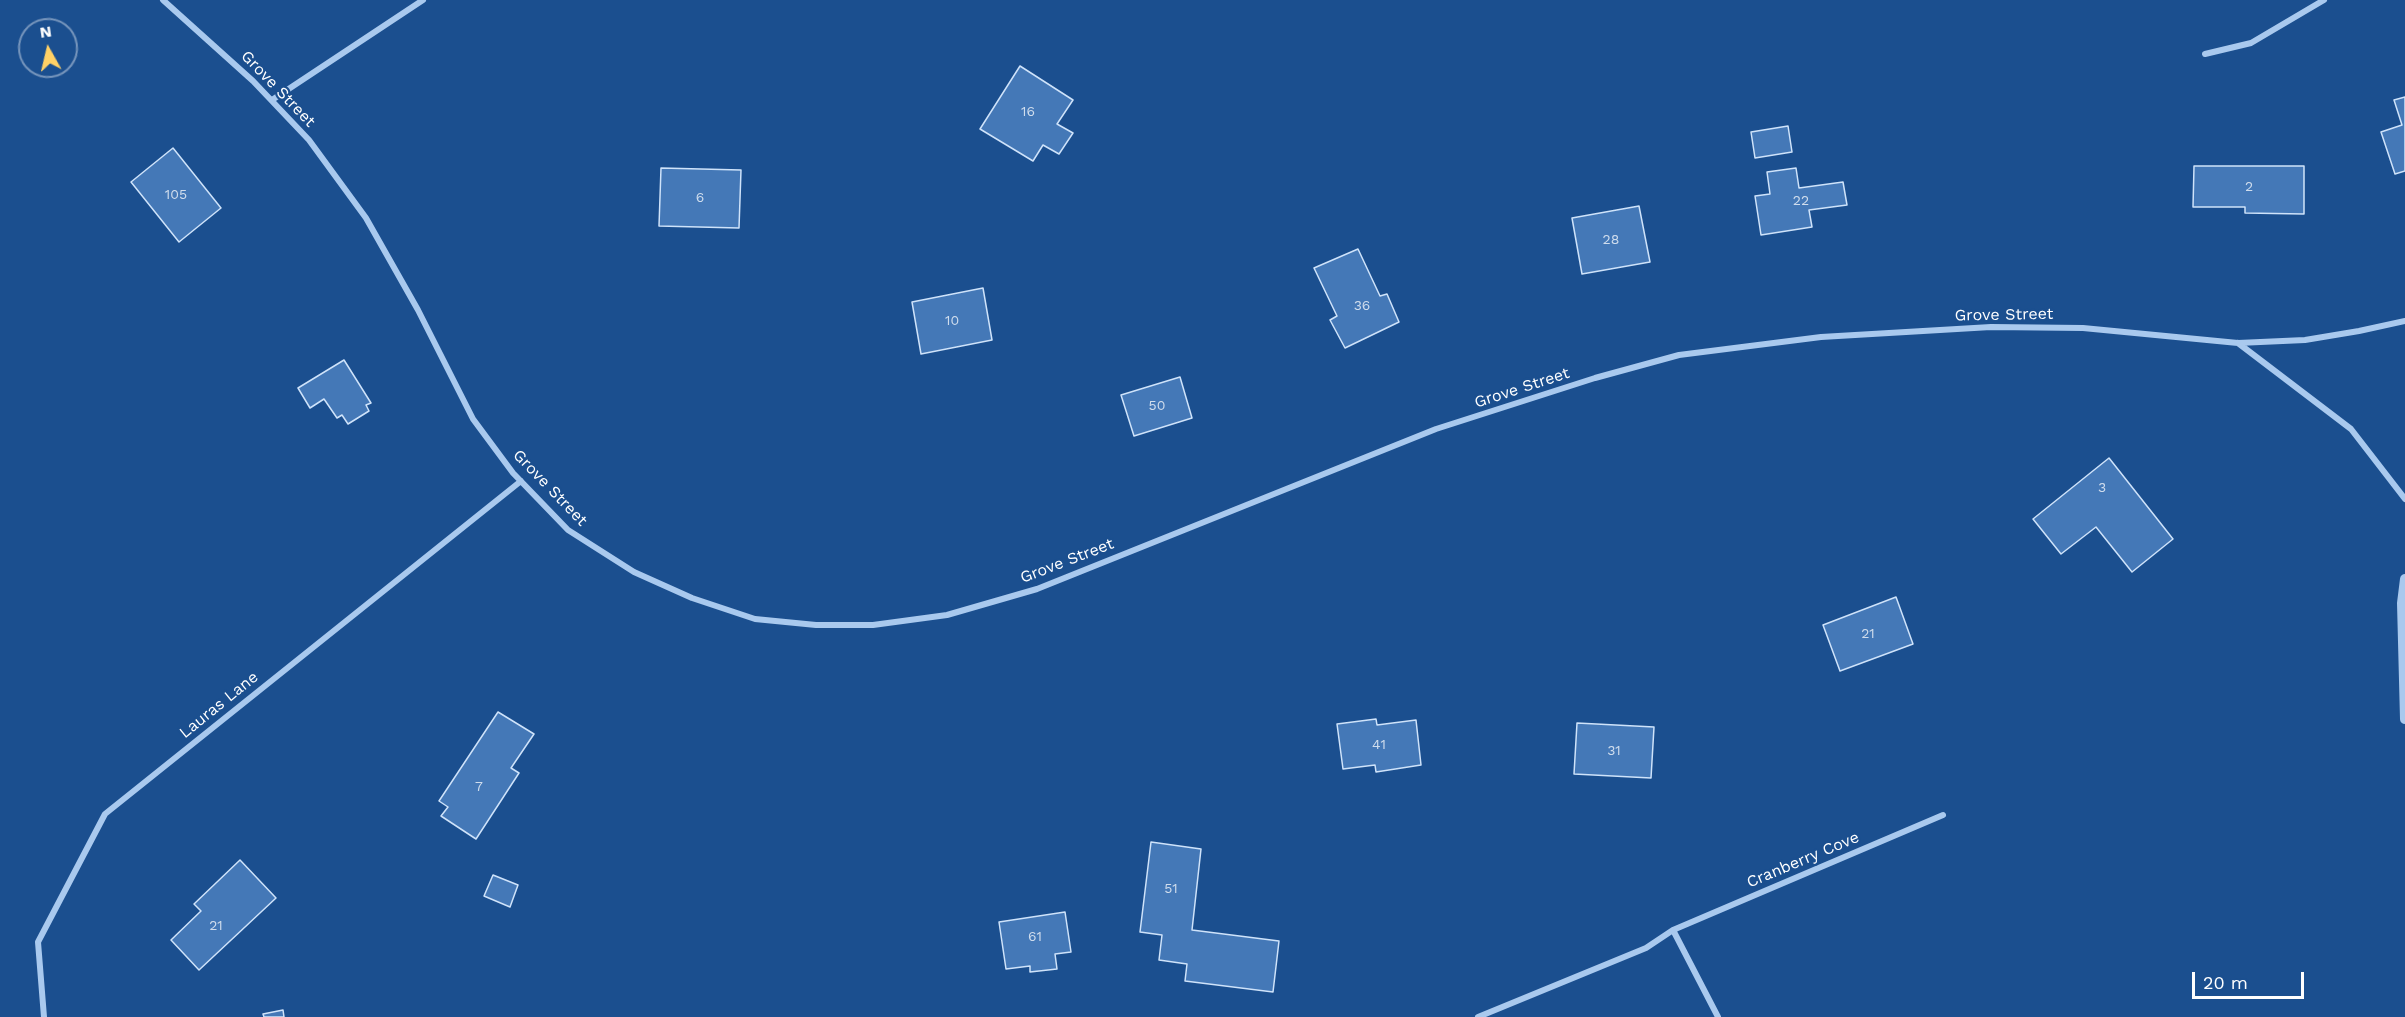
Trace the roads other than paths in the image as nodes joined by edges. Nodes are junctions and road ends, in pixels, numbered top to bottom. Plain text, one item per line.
1 (163, 0) edge
2 (423, 0) edge
3 (2324, 0) edge
4 (2205, 54) dead end
5 (272, 100) junction
6 (2405, 321) edge
7 (2238, 343) junction
8 (521, 481) junction
9 (2405, 499) edge
10 (2405, 579) edge
11 (2405, 719) edge
12 (1943, 815) dead end
13 (1673, 930) junction
14 (44, 1017) edge
15 (1478, 1017) edge
16 (1718, 1017) edge

1 - 5 street, Grove Street
2 - 5 street
3 - 4 street
5 - 8 street, Grove Street
6 - 7 street, Grove Street
7 - 8 street, Grove Street
7 - 9 street
8 - 14 street, Lauras Lane
10 - 11 street
12 - 13 street, Cranberry Cove
13 - 15 street, Cranberry Cove
13 - 16 street

